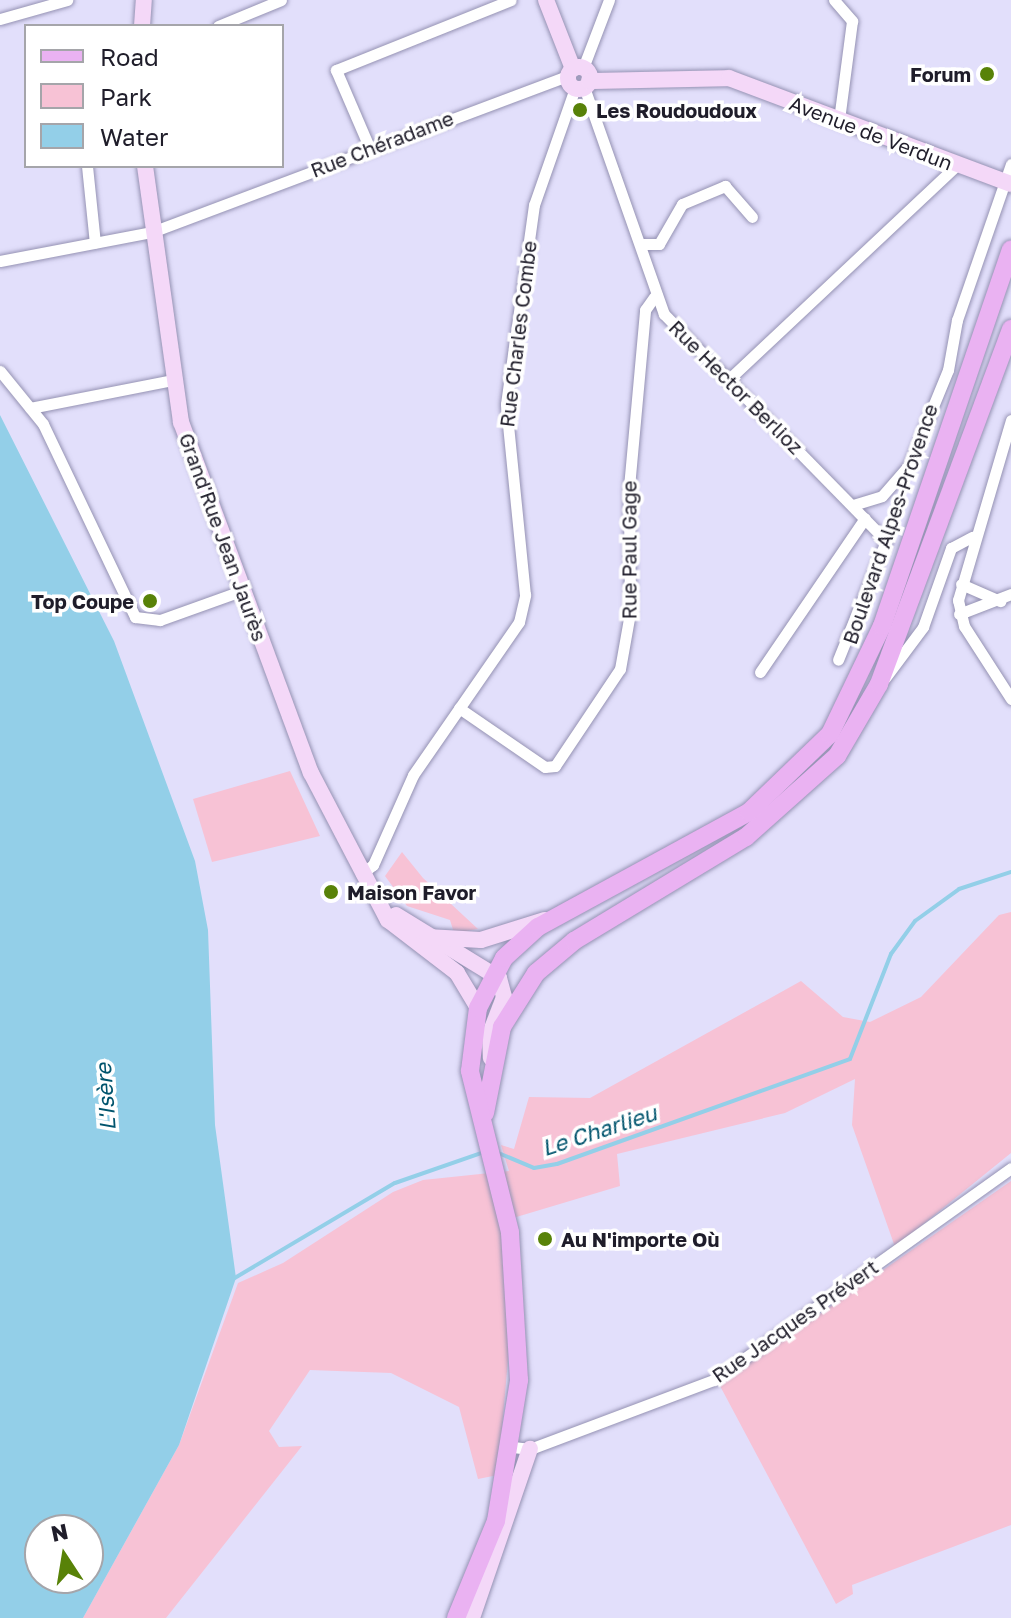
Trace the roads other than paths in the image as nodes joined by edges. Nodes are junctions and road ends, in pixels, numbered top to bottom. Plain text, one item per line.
1 (67, 0) edge
2 (144, 0) edge
3 (281, 0) edge
4 (511, 0) edge
5 (546, 0) edge
6 (609, 0) edge
7 (834, 0) edge
8 (0, 19) edge
9 (142, 24) edge
10 (223, 24) edge
11 (579, 78) junction
12 (839, 120) junction
13 (370, 149) junction
14 (1011, 164) edge
15 (957, 165) junction
16 (87, 168) edge
17 (145, 168) edge
18 (1008, 183) edge
19 (752, 217) dead end
20 (152, 232) junction
21 (95, 243) junction
22 (643, 244) junction
23 (1011, 249) edge
24 (0, 261) edge
25 (654, 297) junction
26 (1011, 329) edge
27 (0, 371) edge
28 (173, 380) junction
29 (728, 380) junction
30 (30, 408) junction
31 (1011, 420) edge
32 (853, 505) junction
33 (865, 518) junction
34 (972, 533) junction
35 (961, 584) junction
36 (241, 591) junction
37 (1011, 594) edge
38 (1000, 601) junction
39 (959, 614) junction
40 (838, 660) dead end
41 (760, 672) dead end
42 (879, 684) junction
43 (1011, 699) edge
44 (459, 708) junction
45 (365, 881) junction
46 (550, 918) junction
47 (423, 936) junction
48 (496, 972) junction
49 (478, 1008) junction
50 (491, 1058) junction
51 (488, 1140) junction
52 (1011, 1168) edge
53 (521, 1448) junction
54 (456, 1618) edge
55 (472, 1618) edge

1 - 8 street
2 - 9 main road
3 - 10 street
4 - 13 street
5 - 11 main road
6 - 11 street, Rue Charles Combe
7 - 12 street
11 - 12 main road, Avenue de Verdun
11 - 13 street, Rue Chéradame
11 - 22 street, Rue Hector Berlioz
11 - 44 street, Rue Charles Combe
12 - 15 main road, Avenue de Verdun
13 - 20 street, Rue Chéradame
14 - 18 street
15 - 18 main road, Avenue de Verdun
15 - 29 street
16 - 21 street
17 - 20 main road, Grand'Rue Jean Jaurès
18 - 32 street
19 - 22 street
20 - 21 street, Rue Chéradame
20 - 28 main road, Grand'Rue Jean Jaurès
21 - 24 street, Rue Chéradame
22 - 25 street, Rue Hector Berlioz
23 - 46 main road, Boulevard Alpes-Provence
25 - 29 street, Rue Hector Berlioz
25 - 44 street, Rue Paul Gage
26 - 42 main road
27 - 30 street
28 - 30 street
28 - 36 main road, Grand'Rue Jean Jaurès
29 - 32 street, Rue Hector Berlioz
30 - 36 street
31 - 34 street
32 - 33 street, Rue Hector Berlioz
33 - 40 street, Rue Hector Berlioz
33 - 41 street
34 - 35 street
34 - 42 street
35 - 38 street
35 - 39 street
36 - 45 main road, Grand'Rue Jean Jaurès
37 - 38 street
38 - 39 street
39 - 43 street
42 - 50 main road
44 - 45 street, Rue Charles Combe
45 - 47 main road
45 - 49 main road
46 - 47 main road
46 - 48 main road, Boulevard Alpes-Provence
47 - 48 main road
48 - 49 main road, Boulevard Alpes-Provence
48 - 50 main road
49 - 51 main road, Boulevard Alpes-Provence
50 - 51 main road
51 - 53 main road
52 - 53 street, Rue Jacques Prévert
53 - 54 main road
53 - 55 main road

